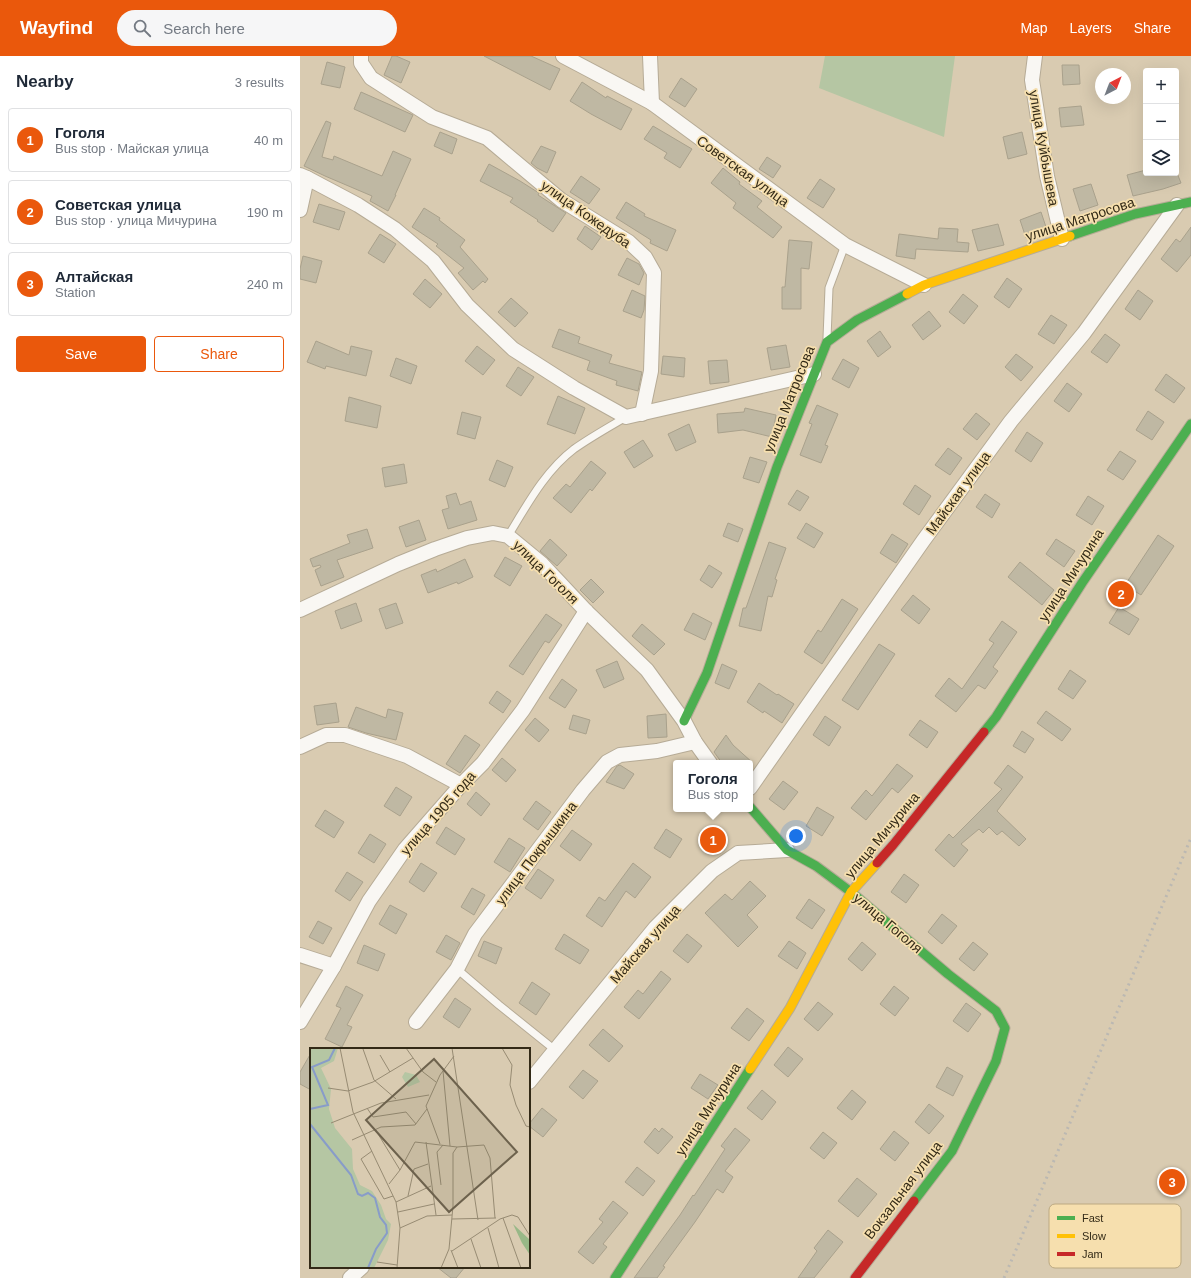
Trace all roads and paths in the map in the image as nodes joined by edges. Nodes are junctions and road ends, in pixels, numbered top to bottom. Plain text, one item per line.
1 (361, 56) edge
2 (563, 56) edge
3 (650, 56) edge
4 (1035, 56) edge
5 (652, 103) junction
6 (303, 177) edge
7 (1191, 202) edge
8 (1177, 205) junction
9 (300, 210) edge
10 (1062, 239) junction
11 (845, 245) junction
12 (924, 285) junction
13 (827, 342) junction
14 (814, 374) junction
15 (642, 414) junction
16 (626, 417) junction
17 (1191, 424) edge
18 (508, 536) junction
19 (300, 610) edge
20 (586, 611) junction
21 (684, 722) junction
22 (695, 742) junction
23 (300, 747) edge
24 (708, 760) edge
25 (753, 784) edge
26 (461, 786) junction
27 (753, 810) edge
28 (787, 850) junction
29 (851, 892) junction
30 (300, 955) edge
31 (334, 966) junction
32 (457, 969) junction
33 (300, 1022) edge
34 (416, 1022) dead end
35 (1005, 1028) joint
36 (555, 1050) junction
37 (530, 1081) edge
38 (361, 1268) edge
39 (350, 1278) edge
40 (615, 1278) edge
41 (855, 1278) edge

1 - 15 street, улица Кожедуба
2 - 5 street, Советская улица
3 - 5 street
4 - 10 street, улица Куйбышева
5 - 11 street, Советская улица
6 - 9 street
6 - 16 street
7 - 8 street, улица Матросова
8 - 10 street, улица Матросова
8 - 25 street, Майская улица
10 - 12 street, улица Матросова
11 - 12 street, Советская улица
11 - 13 lane
12 - 13 street, улица Матросова
13 - 14 street, улица Матросова
14 - 15 street
14 - 21 street, улица Матросова
15 - 16 street
16 - 18 lane
17 - 29 street, улица Мичурина
18 - 19 street, улица Гоголя
18 - 20 street, улица Гоголя
20 - 21 street, улица Гоголя
20 - 26 street, улица 1905 года
21 - 22 street, улица Гоголя
22 - 24 street, улица Гоголя
22 - 32 street, улица Покрышкина
23 - 26 street
26 - 31 street, улица 1905 года
27 - 28 street, улица Гоголя
28 - 29 street, улица Гоголя
28 - 36 street, Майская улица
29 - 35 street, улица Гоголя
29 - 40 street, улица Мичурина
30 - 31 street
31 - 33 street, улица 1905 года
32 - 34 street, улица Покрышкина
32 - 36 lane
35 - 41 street, Вокзальная улица
36 - 37 street, Майская улица
38 - 39 street

